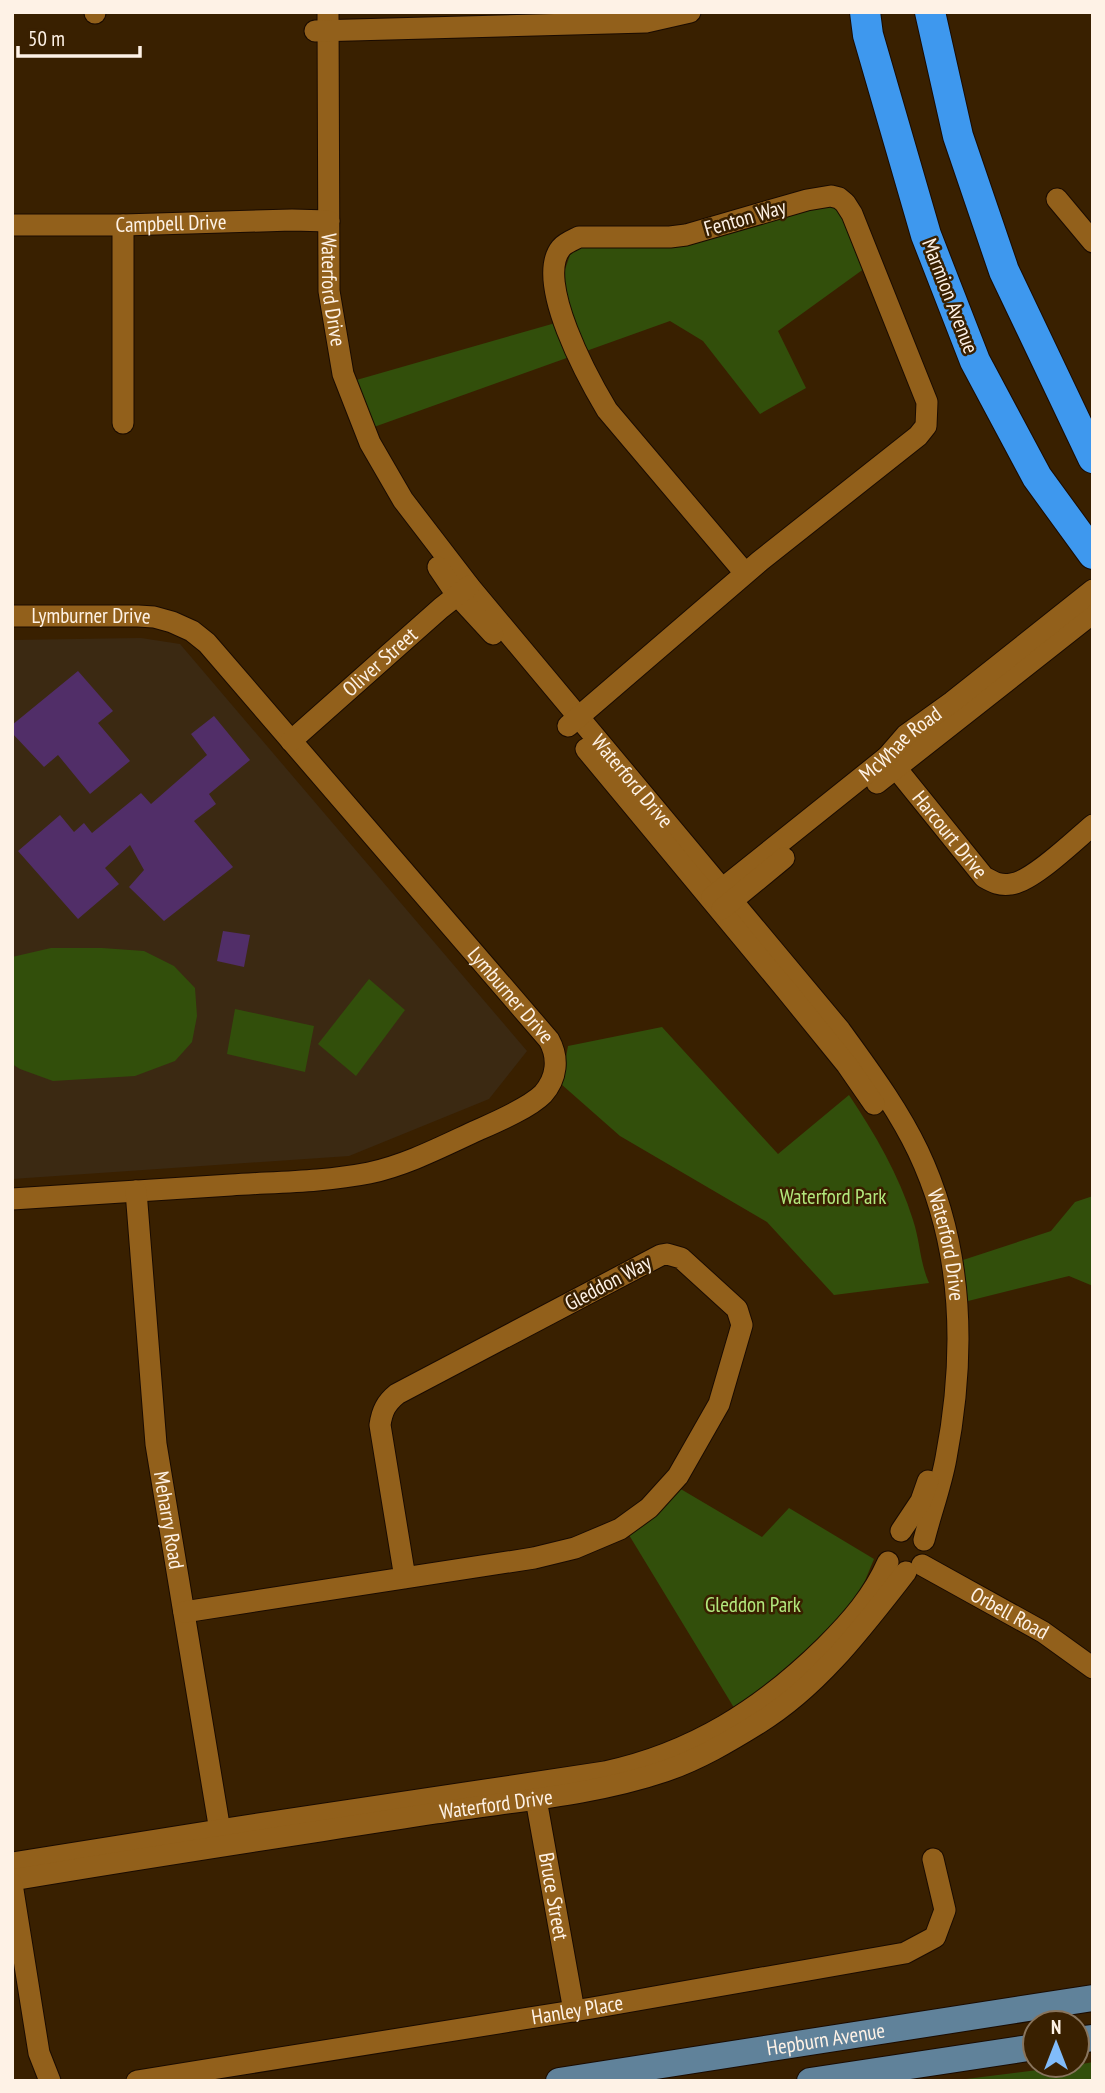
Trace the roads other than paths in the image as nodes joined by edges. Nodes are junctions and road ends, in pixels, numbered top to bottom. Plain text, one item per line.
1 (690, 12) edge
2 (865, 12) edge
3 (930, 12) edge
4 (321, 22) edge
5 (1057, 199) dead end
6 (323, 221) junction
7 (12, 225) edge
8 (123, 225) junction
9 (1093, 242) edge
10 (123, 423) dead end
11 (1093, 458) edge
12 (1093, 554) edge
13 (745, 573) junction
14 (463, 590) junction
15 (1093, 590) edge
16 (1093, 613) edge
17 (12, 616) edge
18 (573, 722) junction
19 (291, 741) junction
20 (892, 762) junction
21 (1093, 825) edge
22 (722, 899) junction
23 (136, 1191) junction
24 (12, 1199) edge
25 (901, 1531) junction
26 (924, 1540) junction
27 (906, 1566) junction
28 (405, 1578) junction
29 (184, 1612) junction
30 (1091, 1662) edge
31 (534, 1791) junction
32 (221, 1838) junction
33 (933, 1859) dead end
34 (12, 1863) edge
35 (12, 1882) edge
36 (1093, 1989) edge
37 (1093, 1998) edge
38 (1038, 2008) junction
39 (574, 2011) junction
40 (1021, 2049) edge
41 (50, 2081) edge
42 (137, 2081) edge
43 (559, 2081) edge
44 (810, 2081) edge

1 - 4 street
2 - 12 highway, Marmion Avenue
3 - 11 highway
4 - 6 street, Waterford Drive
5 - 9 street
6 - 8 street, Campbell Drive
6 - 14 street, Waterford Drive
7 - 8 street, Campbell Drive
8 - 10 street
13 - 13 street, Fenton Way
13 - 18 street, Fenton Way
14 - 18 street, Waterford Drive
14 - 19 street, Oliver Street
15 - 20 street, McWhae Road
16 - 20 street, McWhae Road
17 - 19 street, Lymburner Drive
18 - 22 street, Waterford Drive
19 - 23 street, Lymburner Drive
20 - 21 street, Harcourt Drive
20 - 22 street, McWhae Road
22 - 25 street, Waterford Drive
22 - 26 street, Waterford Drive
23 - 24 street, Lymburner Drive
23 - 29 street, Meharry Road
25 - 26 street
25 - 27 street
26 - 27 street
27 - 30 street, Orbell Road
27 - 31 street, Waterford Drive
28 - 28 street, Gleddon Way
28 - 29 street, Gleddon Way
29 - 32 street, Meharry Road
31 - 32 street, Waterford Drive
31 - 39 street, Bruce Street
32 - 34 street, Waterford Drive
32 - 35 street, Waterford Drive
33 - 39 street, Hanley Place
35 - 41 street
36 - 38 main road
37 - 38 main road, Hepburn Avenue
38 - 43 main road, Hepburn Avenue
39 - 42 street, Hanley Place
40 - 44 main road, Hepburn Avenue

